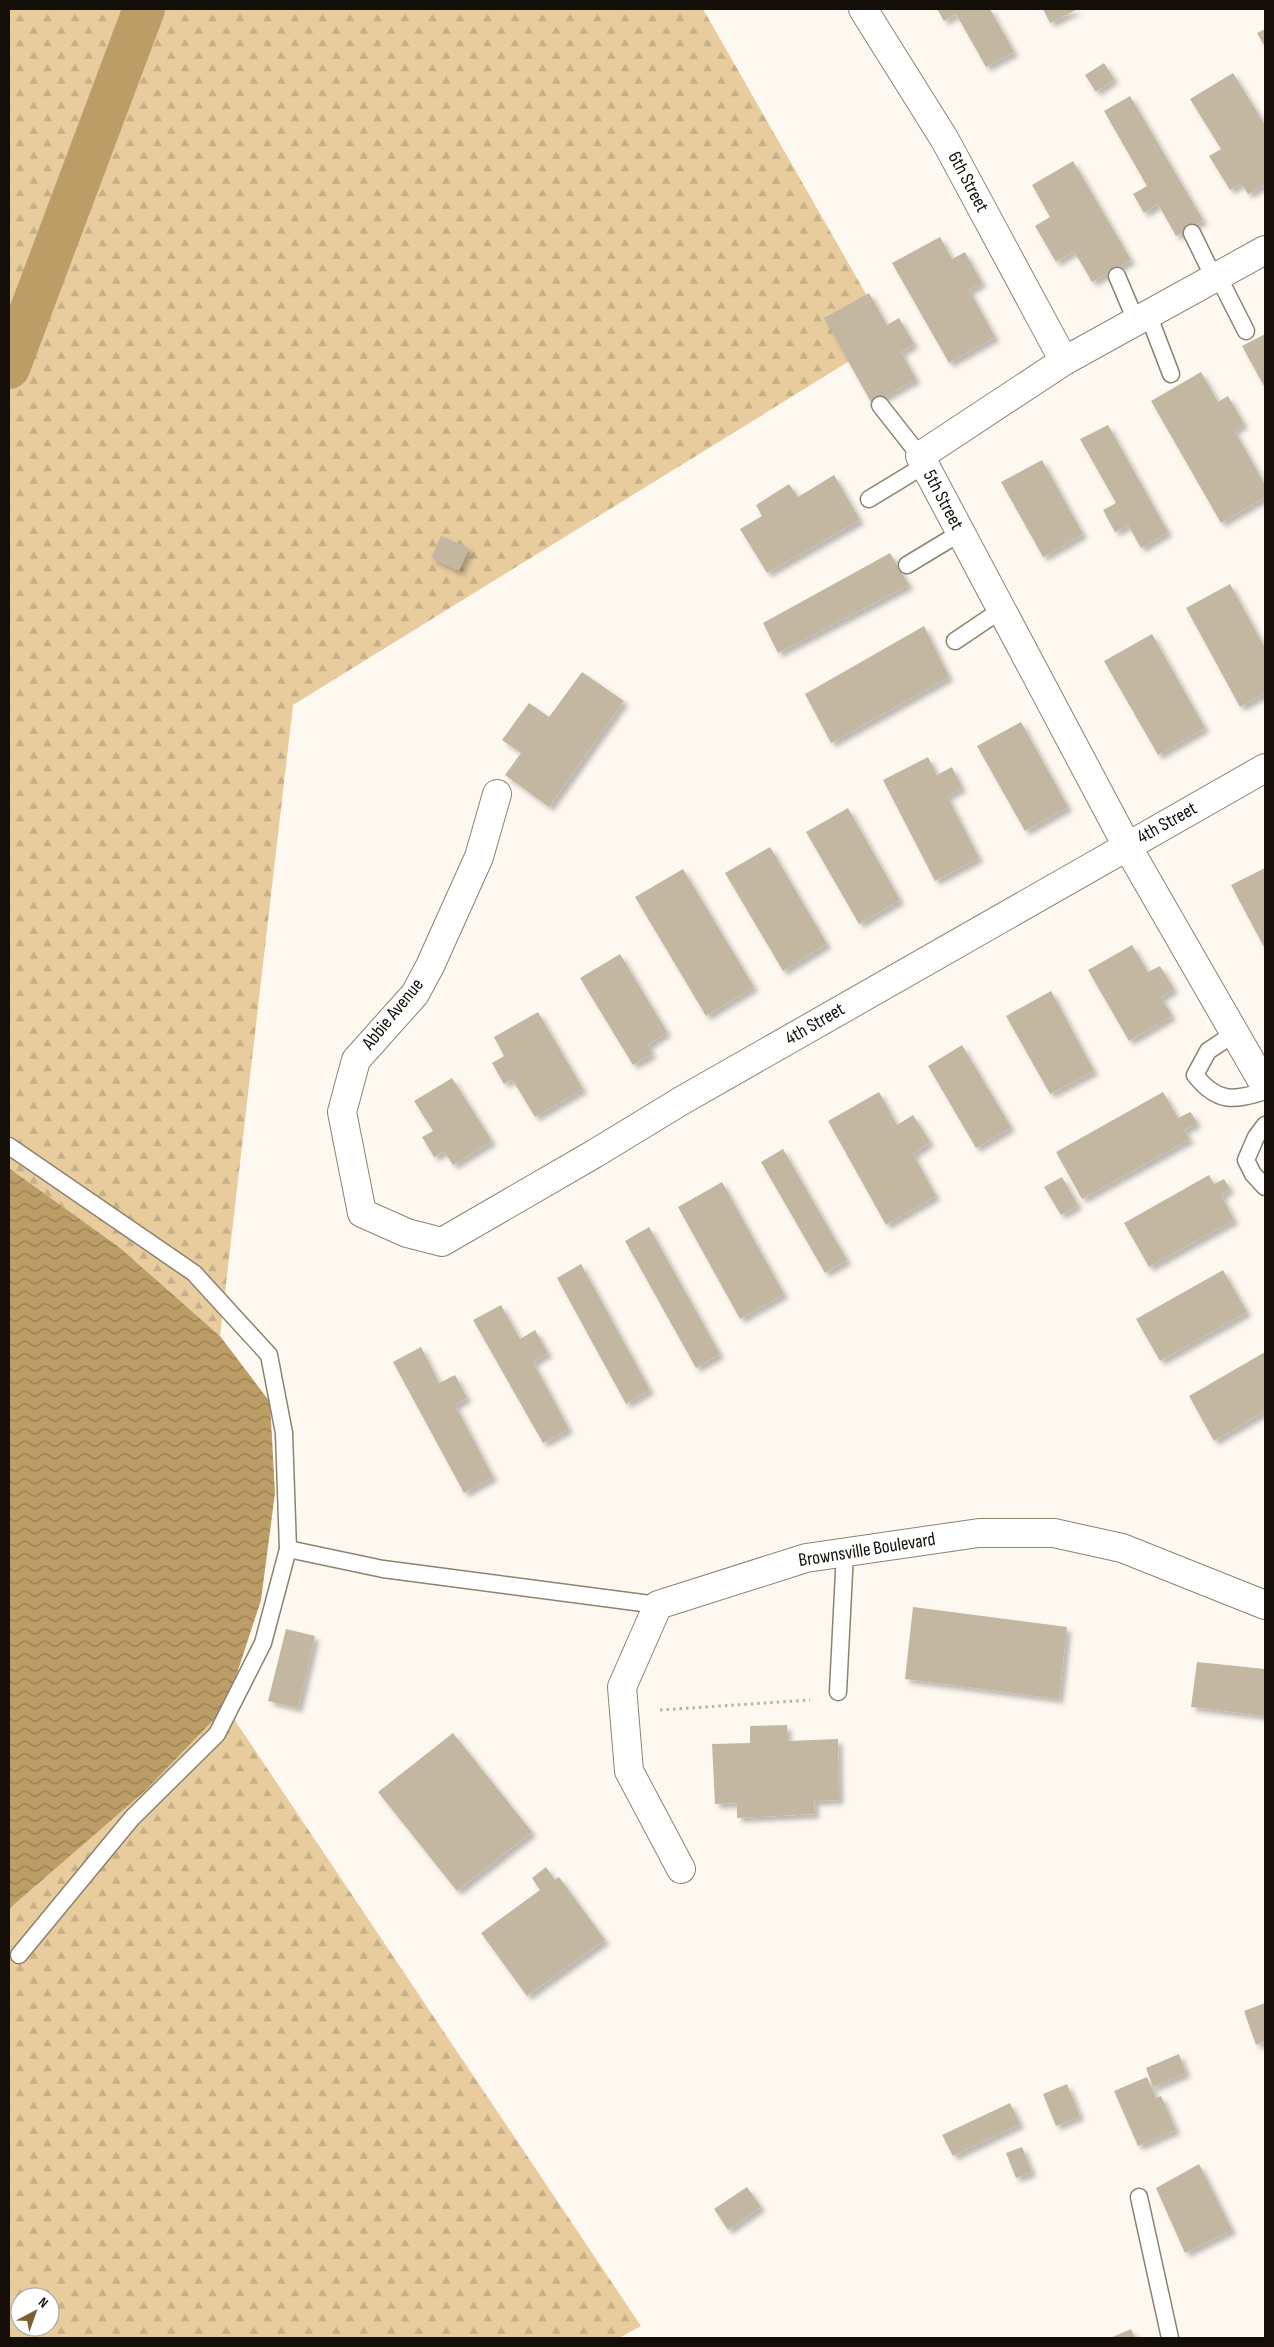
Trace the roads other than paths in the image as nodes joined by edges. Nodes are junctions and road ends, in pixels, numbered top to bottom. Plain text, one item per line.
1 (863, 9) edge
2 (1192, 233) dead end
3 (1265, 250) edge
4 (1117, 276) dead end
5 (1216, 277) junction
6 (1142, 318) junction
7 (1246, 331) dead end
8 (1064, 361) junction
9 (1171, 374) dead end
10 (880, 405) dead end
11 (922, 461) junction
12 (869, 499) dead end
13 (960, 533) junction
14 (907, 565) dead end
15 (1001, 610) junction
16 (955, 641) dead end
17 (1265, 768) edge
18 (497, 794) dead end
19 (1127, 846) junction
20 (1235, 1033) junction
21 (1265, 1086) edge
22 (1265, 1091) edge
23 (1265, 1126) edge
24 (9, 1146) edge
25 (1265, 1187) edge
26 (362, 1214) joint
27 (288, 1549) junction
28 (845, 1552) junction
29 (658, 1605) junction
30 (1265, 1605) edge
31 (838, 1692) road end
32 (681, 1869) dead end
33 (19, 1955) dead end
34 (1139, 2197) dead end
35 (1170, 2338) edge

1 - 8 street, 6th Street
2 - 5 lane
3 - 5 street, 5th Street
4 - 6 lane
5 - 6 street, 5th Street
5 - 7 lane
6 - 8 street, 5th Street
6 - 9 lane
8 - 11 street, 5th Street
10 - 11 lane
11 - 12 lane
11 - 13 street, 5th Street
13 - 14 lane
13 - 15 street, 5th Street
15 - 16 lane
15 - 19 street, 5th Street
17 - 19 street, 4th Street
18 - 26 street, Abbie Avenue
19 - 20 street, 5th Street
19 - 26 street, 4th Street
20 - 21 street, 5th Street
20 - 22 lane
23 - 25 lane
24 - 27 lane
27 - 29 lane
27 - 33 lane
28 - 29 street, Brownsville Boulevard
28 - 30 street, Brownsville Boulevard
28 - 31 lane
29 - 32 street
34 - 35 lane

